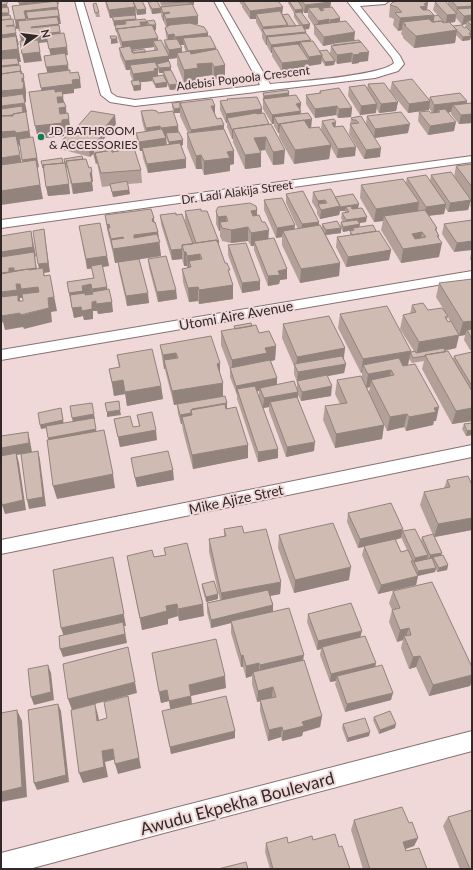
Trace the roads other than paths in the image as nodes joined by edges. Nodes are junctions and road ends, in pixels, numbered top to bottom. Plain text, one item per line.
1 (79, 1) edge
2 (218, 1) edge
3 (385, 1) edge
4 (353, 3) edge
5 (267, 88) junction
6 (472, 159) edge
7 (1, 224) edge
8 (472, 275) edge
9 (1, 355) edge
10 (472, 451) edge
11 (1, 547) edge
12 (472, 742) edge
13 (15, 865) edge

1 - 5 street, Adebisi Popoola Crescent
2 - 5 street
3 - 4 street
4 - 5 street, Adebisi Popoola Crescent
6 - 7 street, Dr. Ladi Alakija Street
8 - 9 street, Utomi Aire Avenue
10 - 11 street, Mike Ajize Stret
12 - 13 street, Awudu Ekpekha Boulevard

